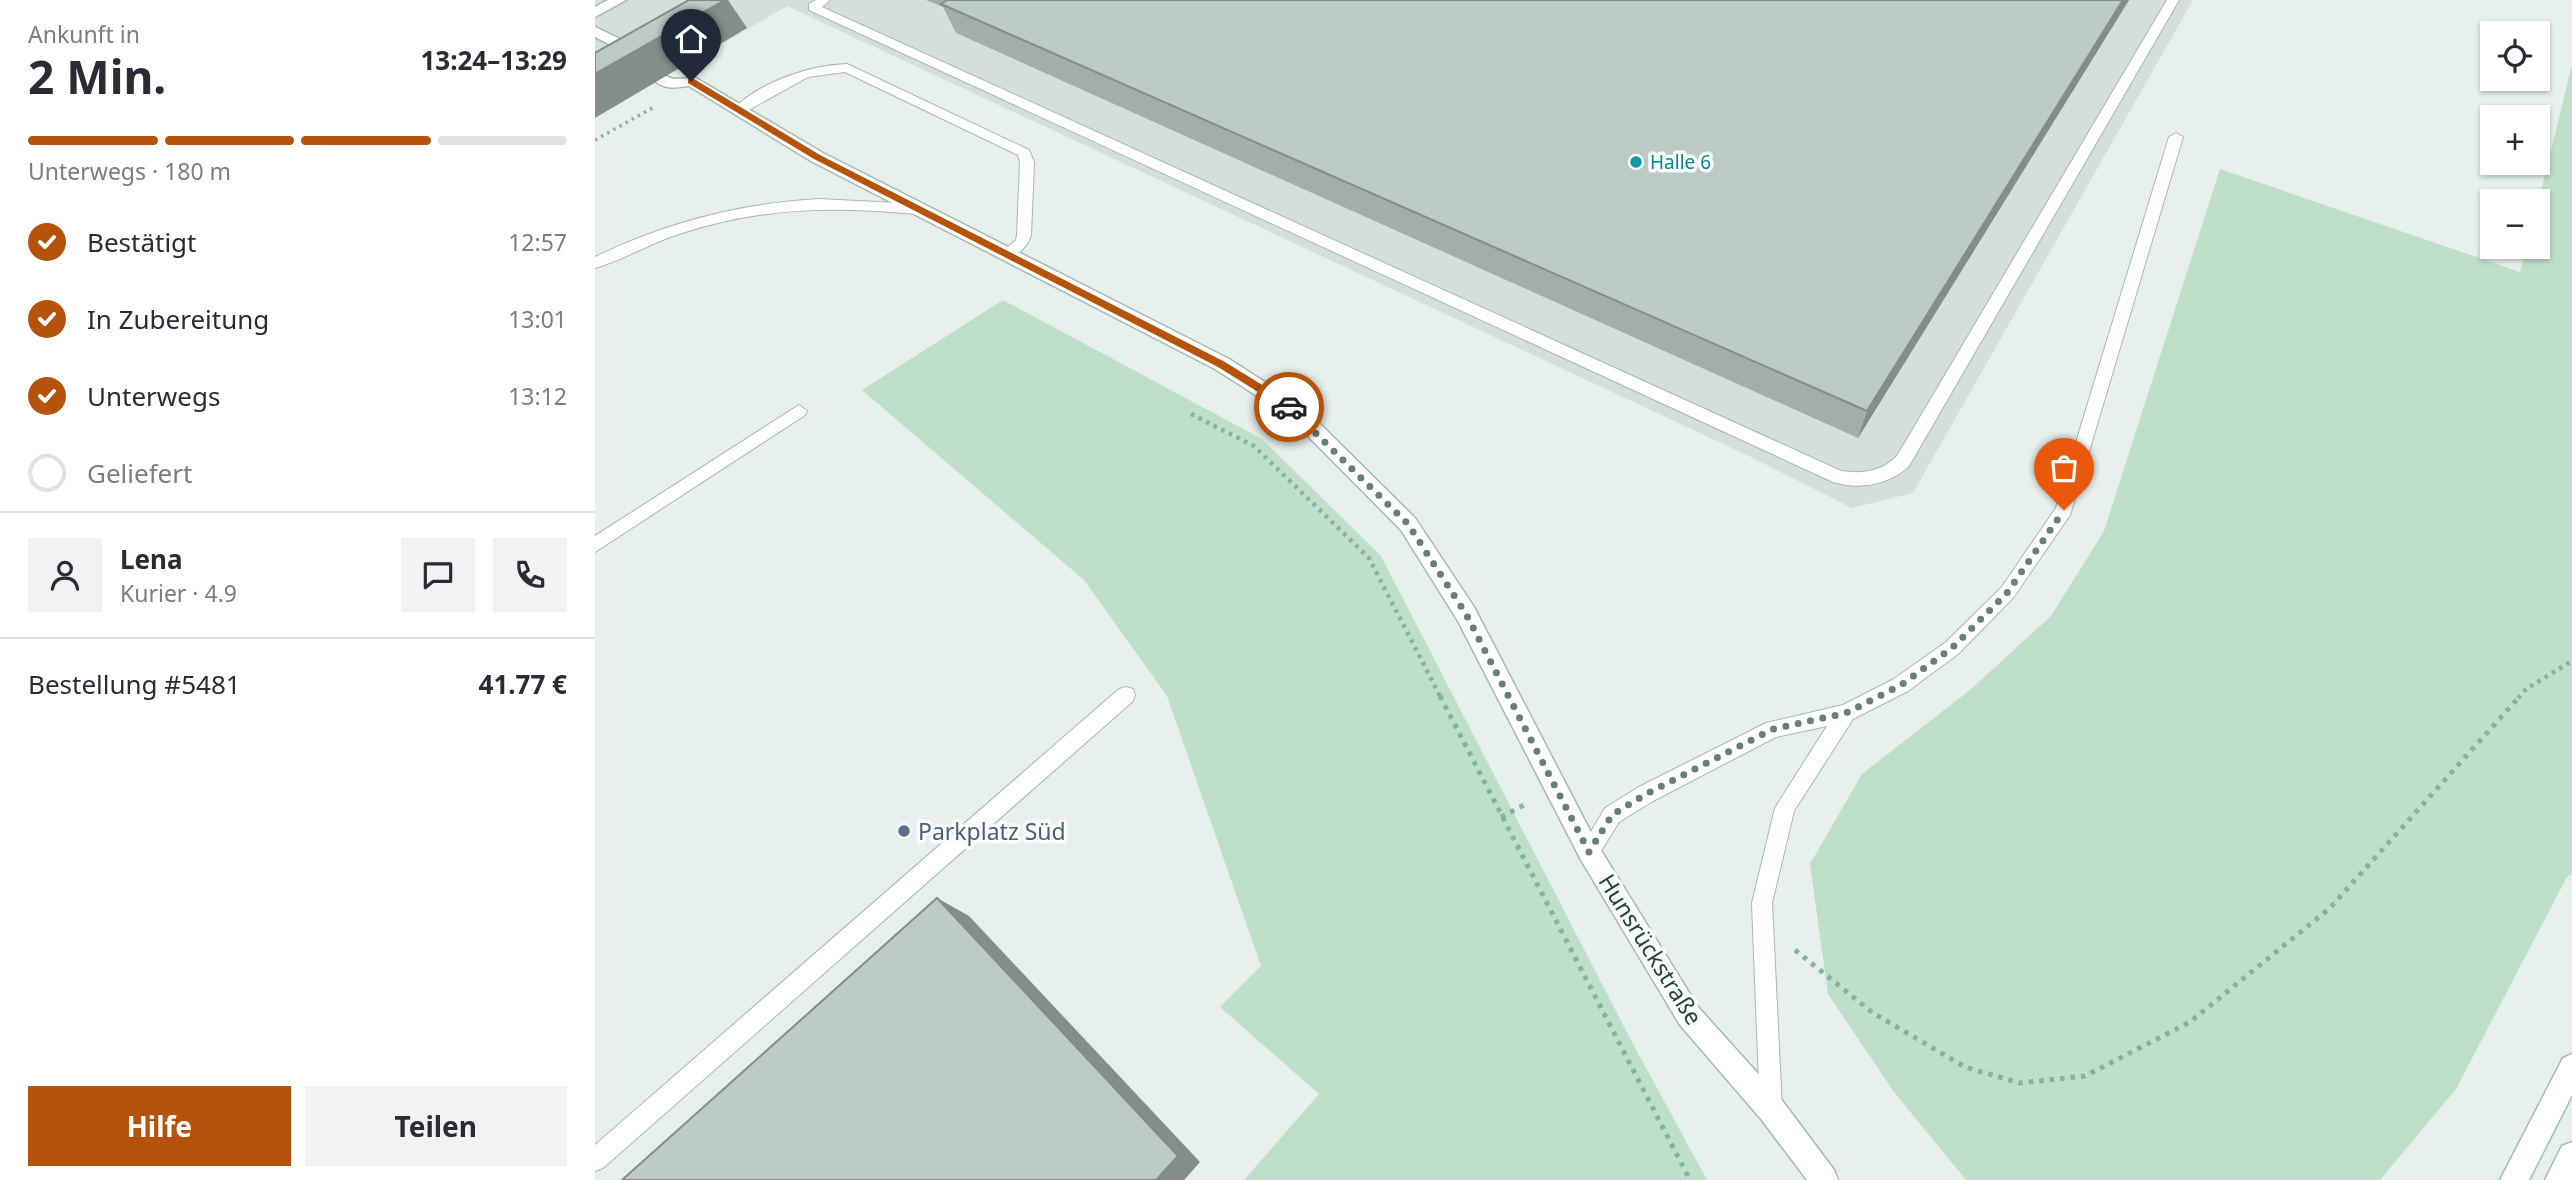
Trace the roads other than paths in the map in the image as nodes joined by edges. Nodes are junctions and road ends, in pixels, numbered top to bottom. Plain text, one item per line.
1 (619, 0) edge
2 (824, 0) edge
3 (2173, 0) edge
4 (595, 13) edge
5 (595, 31) edge
6 (649, 61) edge
7 (661, 79) dead end
8 (740, 109) junction
9 (2176, 137) dead end
10 (917, 209) junction
11 (1005, 255) junction
12 (595, 263) edge
13 (799, 411) dead end
14 (595, 545) edge
15 (1126, 695) dead end
16 (1846, 713) junction
17 (1589, 852) junction
18 (2572, 1067) edge
19 (1771, 1109) junction
20 (2572, 1156) edge
21 (595, 1160) edge
22 (1824, 1180) edge
23 (2514, 1180) edge
24 (2559, 1180) edge

1 - 4 street
2 - 3 lane
5 - 6 street
7 - 8 street, Hunsrückstraße
8 - 10 street, Hunsrückstraße
8 - 11 lane
9 - 16 lane
10 - 11 street, Hunsrückstraße
10 - 12 lane
11 - 17 street, Hunsrückstraße
13 - 14 lane
15 - 21 lane
16 - 17 lane
16 - 19 lane
17 - 19 street, Hunsrückstraße
18 - 23 street
19 - 22 street, Hunsrückstraße
20 - 24 street

